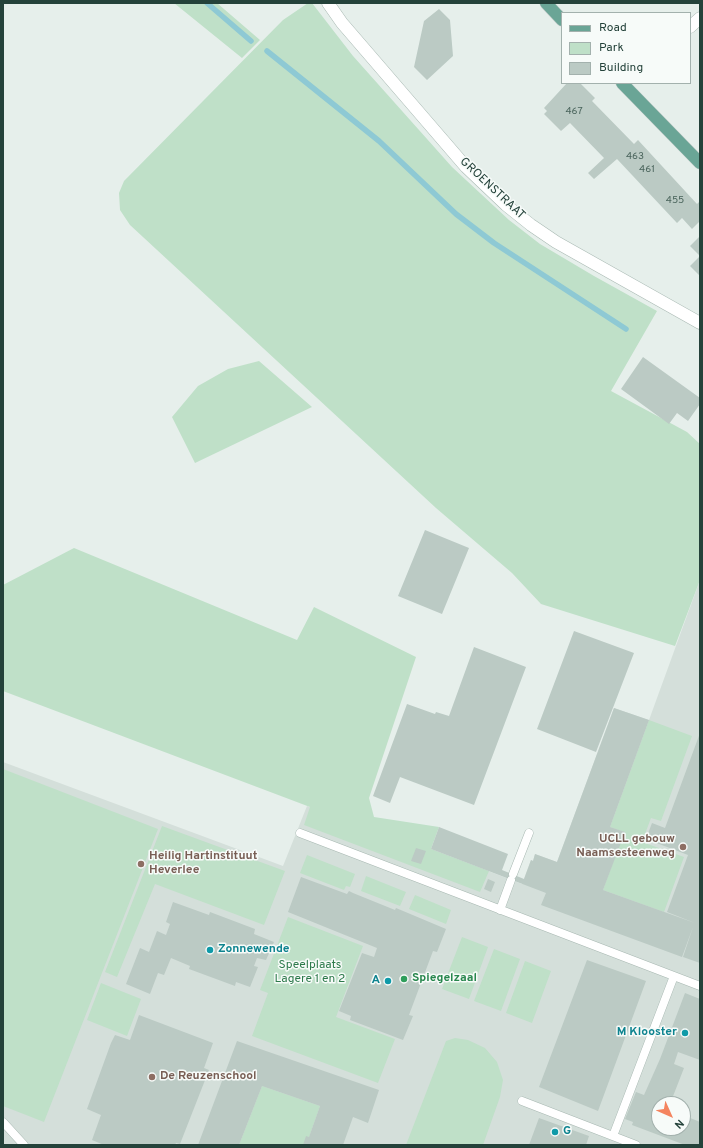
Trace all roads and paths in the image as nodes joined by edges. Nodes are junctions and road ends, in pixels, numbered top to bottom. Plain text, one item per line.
1 (328, 3) edge
2 (546, 3) edge
3 (700, 18) edge
4 (561, 19) edge
5 (691, 26) edge
6 (625, 84) edge
7 (700, 164) edge
8 (700, 322) edge
9 (300, 833) dead end
10 (529, 833) dead end
11 (500, 910) junction
12 (674, 976) junction
13 (700, 986) edge
14 (522, 1101) dead end
15 (3, 1122) edge
16 (613, 1136) junction
17 (24, 1145) edge
18 (636, 1145) edge

1 - 8 street, GROENSTRAAT
2 - 4 main road
3 - 5 street
6 - 7 main road
9 - 11 lane
10 - 11 lane
11 - 12 lane
12 - 13 lane
12 - 16 lane
14 - 16 lane
15 - 17 lane
16 - 18 lane

